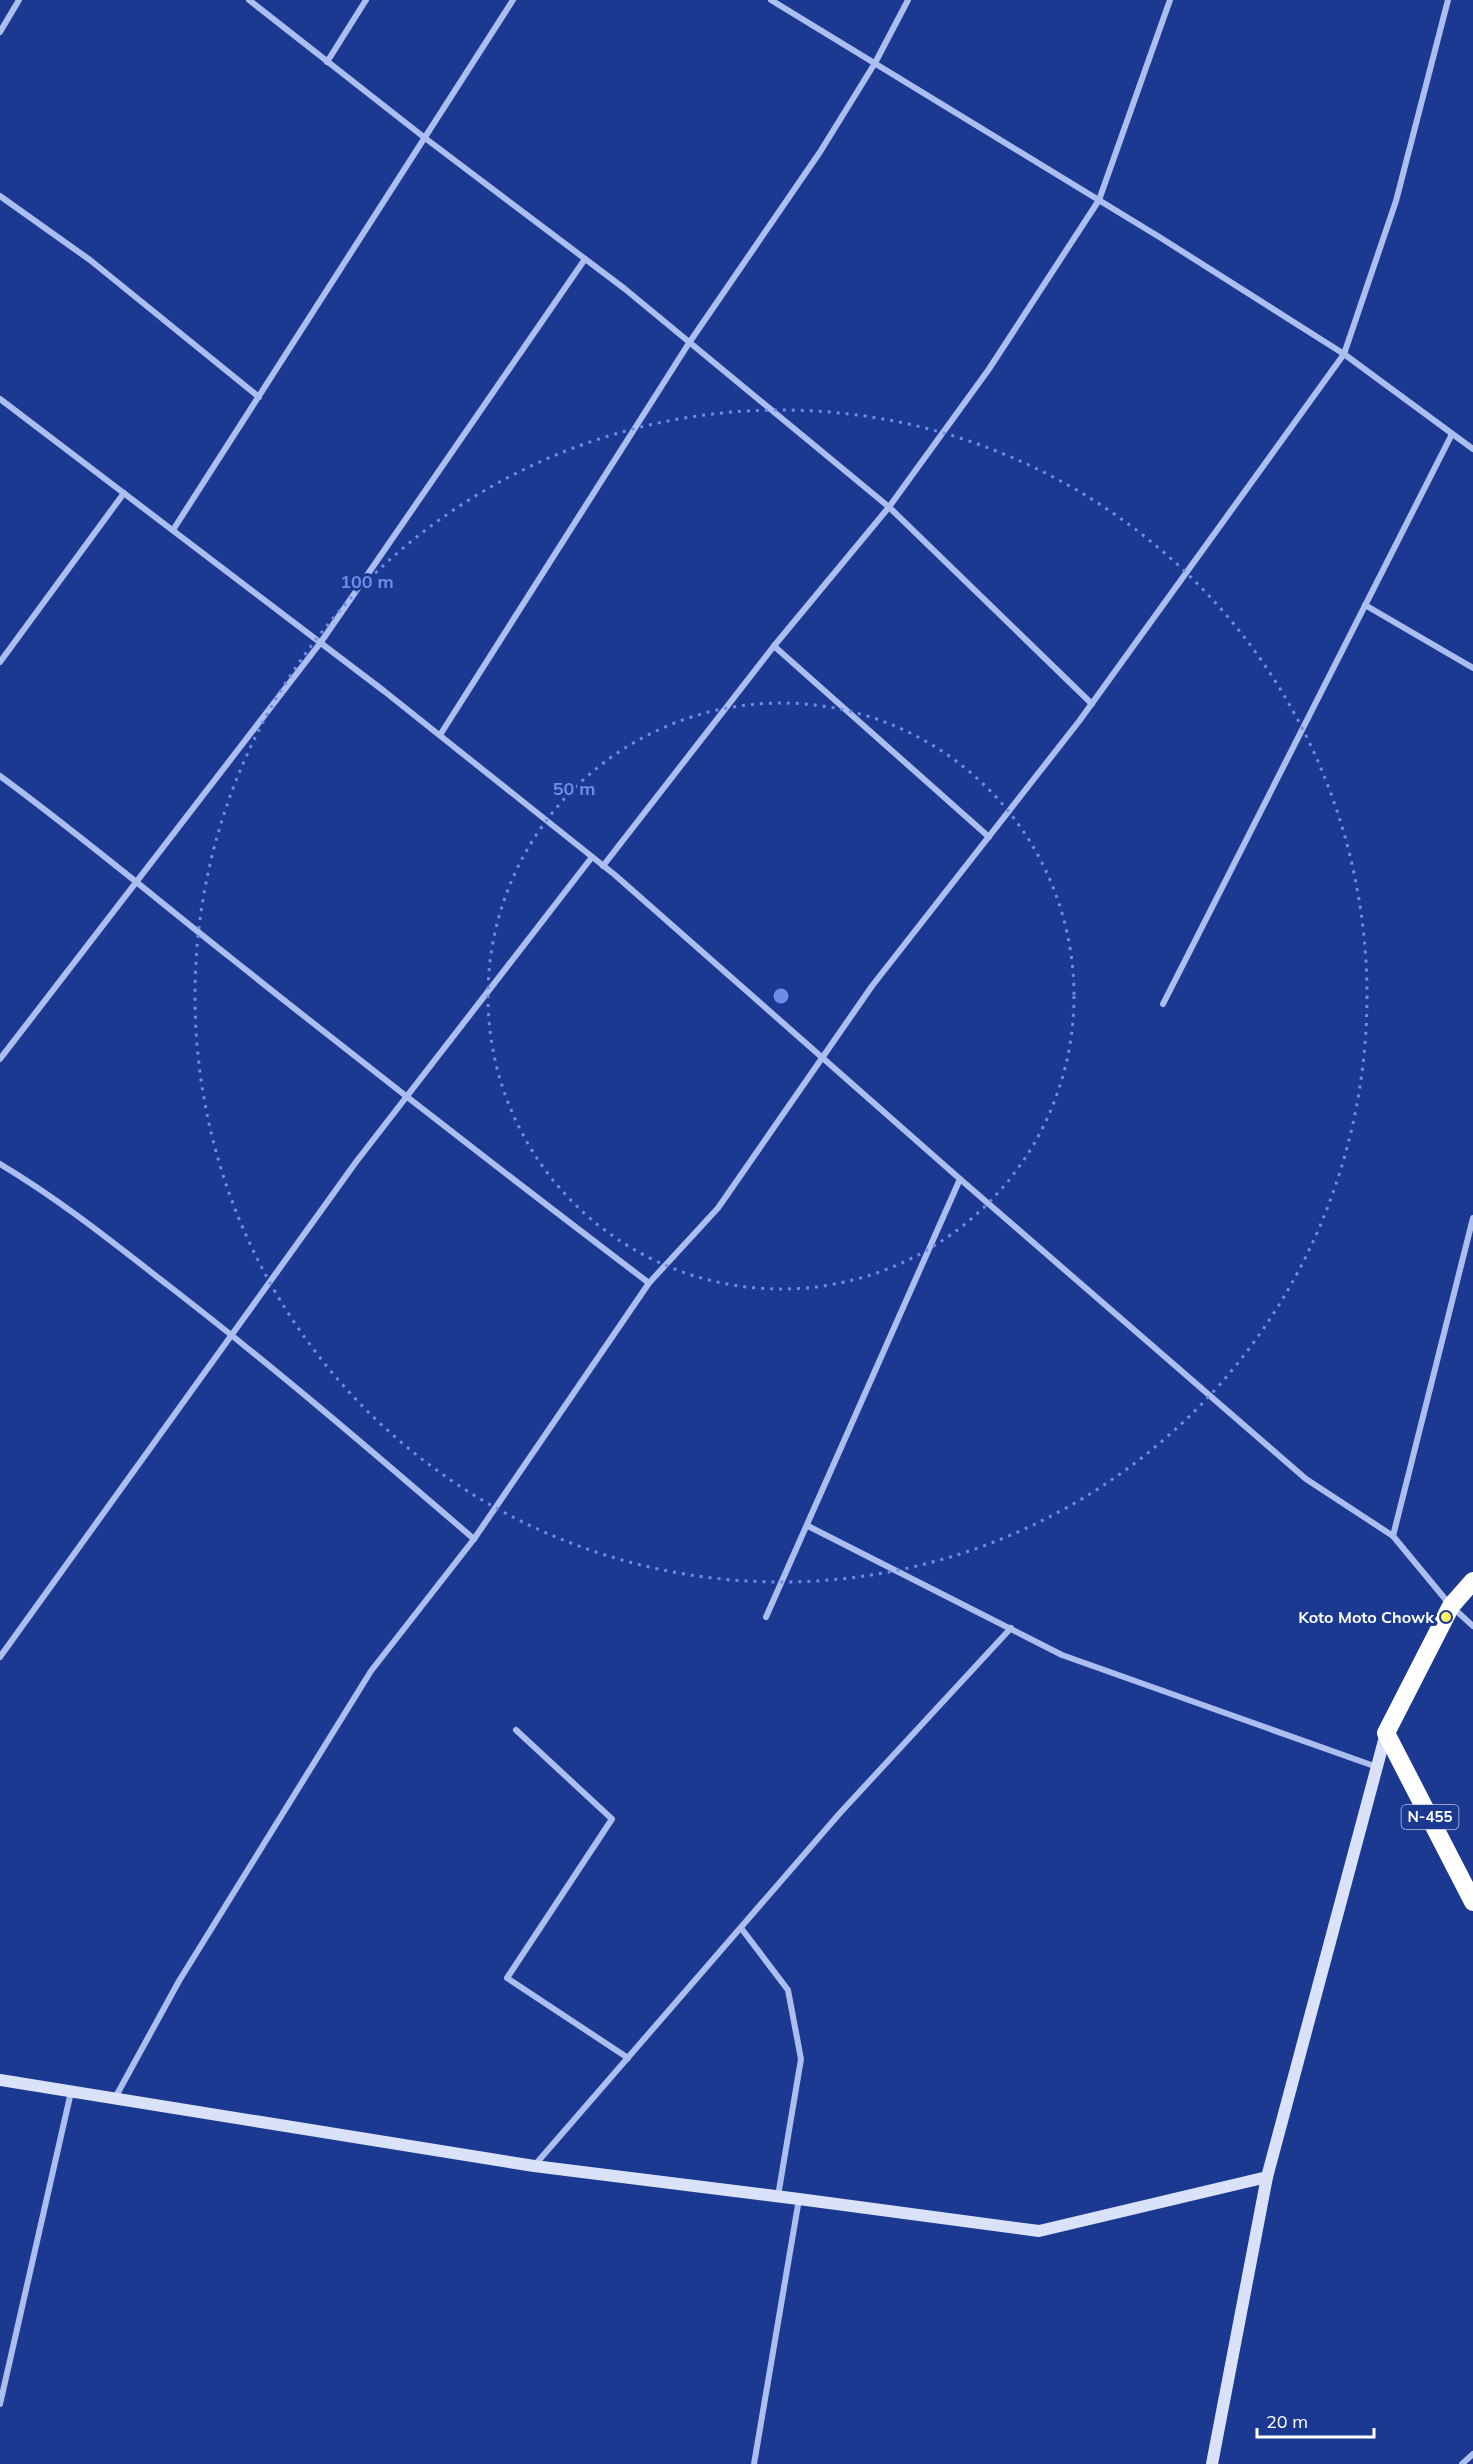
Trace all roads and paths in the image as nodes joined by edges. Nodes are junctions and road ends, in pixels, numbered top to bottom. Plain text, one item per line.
1 (19, 0) edge
2 (249, 0) edge
3 (366, 0) edge
4 (513, 0) edge
5 (771, 0) edge
6 (789, 0) edge
7 (908, 0) edge
8 (1170, 0) edge
9 (1448, 0) edge
10 (785, 8) junction
11 (0, 32) edge
12 (327, 62) junction
13 (875, 63) junction
14 (424, 138) junction
15 (0, 196) edge
16 (1099, 200) junction
17 (585, 259) junction
18 (689, 343) junction
19 (1344, 354) junction
20 (259, 397) junction
21 (0, 399) edge
22 (1452, 434) junction
23 (1473, 449) edge
24 (124, 493) junction
25 (889, 507) junction
26 (173, 531) junction
27 (1365, 605) junction
28 (321, 642) junction
29 (774, 646) junction
30 (0, 662) edge
31 (1473, 668) edge
32 (1092, 704) junction
33 (440, 735) junction
34 (0, 776) edge
35 (989, 837) junction
36 (592, 857) junction
37 (603, 866) junction
38 (137, 882) junction
39 (1164, 1004) dead end
40 (821, 1057) junction
41 (0, 1059) edge
42 (408, 1097) junction
43 (0, 1164) edge
44 (960, 1179) junction
45 (1473, 1218) edge
46 (650, 1283) junction
47 (231, 1334) junction
48 (808, 1526) junction
49 (1393, 1536) junction
50 (474, 1539) junction
51 (1473, 1581) edge
52 (1451, 1606) junction
53 (766, 1617) dead end
54 (1473, 1626) edge
55 (1011, 1628) junction
56 (0, 1657) edge
57 (516, 1730) dead end
58 (1386, 1733) junction
59 (1377, 1767) junction
60 (1473, 1902) edge
61 (741, 1928) junction
62 (628, 2058) junction
63 (0, 2080) edge
64 (71, 2091) junction
65 (115, 2099) junction
66 (534, 2166) junction
67 (1267, 2178) junction
68 (778, 2196) junction
69 (799, 2199) junction
70 (0, 2404) edge
71 (1473, 2454) edge
72 (754, 2464) edge
73 (1212, 2464) edge
74 (1462, 2464) edge

1 - 11 street
2 - 12 street
3 - 12 street
4 - 14 street
5 - 10 street
6 - 10 street
7 - 13 street
8 - 16 street
9 - 19 street
10 - 13 street
12 - 14 street
13 - 16 street
13 - 18 street
14 - 17 street
14 - 20 street
15 - 20 street
16 - 19 street
16 - 25 street
17 - 18 street
17 - 28 street
18 - 25 street
18 - 33 street
19 - 22 street
19 - 32 street
20 - 26 street
21 - 24 street
22 - 23 street
22 - 27 street
24 - 26 street
24 - 30 street
25 - 29 street
25 - 32 street
26 - 28 street
27 - 31 street
27 - 39 street
28 - 33 street
28 - 38 street
29 - 35 street
29 - 37 street
32 - 35 street
33 - 36 street
34 - 38 street
35 - 40 street
36 - 37 street
36 - 42 street
37 - 40 street
38 - 41 street
38 - 42 street
40 - 44 street
40 - 46 street
42 - 46 street
42 - 47 street
43 - 47 street
44 - 48 street
44 - 49 street
45 - 49 street
46 - 50 street
47 - 50 street
47 - 56 street
48 - 53 street
48 - 55 street
49 - 52 street
50 - 65 street
51 - 52 highway
52 - 54 street
52 - 58 highway
55 - 59 street
55 - 61 street
57 - 62 street
58 - 59 street
58 - 60 highway, N-455
59 - 67 street
61 - 62 street
61 - 68 street
62 - 66 street
63 - 64 street
64 - 65 street
64 - 70 street
65 - 66 street
66 - 68 street
67 - 69 street
67 - 73 street
68 - 69 street
69 - 72 street
71 - 74 street

